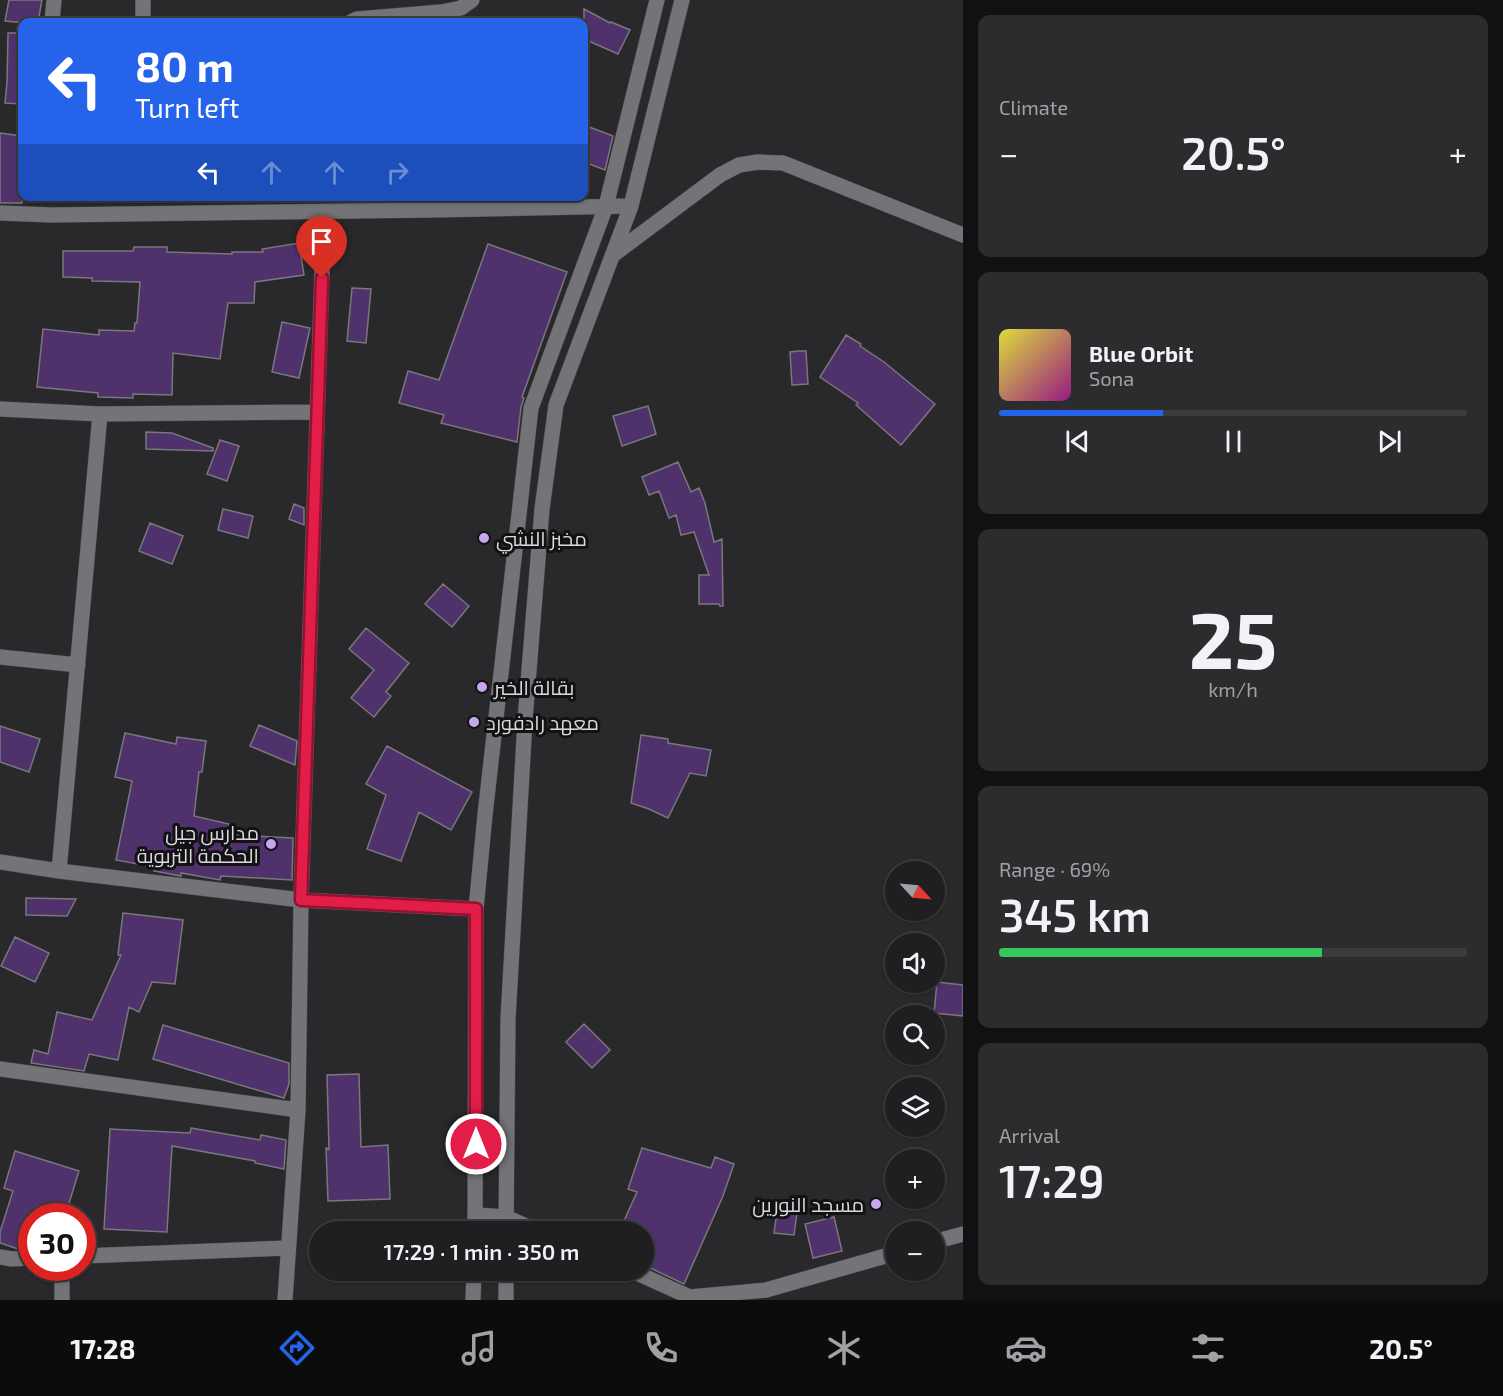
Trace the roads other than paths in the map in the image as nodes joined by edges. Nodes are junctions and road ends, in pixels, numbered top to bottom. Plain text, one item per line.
1 (54, 0) edge
2 (143, 0) edge
3 (472, 0) edge
4 (657, 0) edge
5 (682, 0) edge
6 (52, 18) edge
7 (142, 18) edge
8 (369, 18) edge
9 (606, 206) junction
10 (631, 206) junction
11 (324, 212) junction
12 (0, 213) edge
13 (963, 235) edge
14 (613, 255) junction
15 (0, 409) edge
16 (317, 412) junction
17 (100, 414) junction
18 (0, 657) edge
19 (78, 664) junction
20 (0, 862) edge
21 (59, 871) junction
22 (301, 900) junction
23 (476, 909) junction
24 (0, 1069) edge
25 (298, 1110) junction
26 (476, 1215) junction
27 (476, 1221) edge
28 (496, 1221) edge
29 (506, 1221) edge
30 (963, 1234) edge
31 (945, 1239) edge
32 (288, 1248) junction
33 (96, 1255) edge
34 (885, 1256) edge
35 (0, 1257) edge
36 (18, 1259) edge
37 (62, 1281) edge
38 (474, 1281) edge
39 (506, 1281) edge
40 (654, 1281) edge
41 (690, 1298) edge
42 (62, 1300) edge
43 (285, 1300) edge
44 (473, 1300) edge
45 (506, 1300) edge

1 - 6 street
2 - 7 street
3 - 8 street
4 - 9 street
5 - 10 street
9 - 10 street
9 - 11 street
9 - 23 street
10 - 14 street
11 - 12 street
11 - 16 street
13 - 14 street
14 - 29 street
15 - 17 street
16 - 17 street
16 - 22 street
17 - 19 street
18 - 19 street
19 - 21 street
20 - 21 street
21 - 22 street
22 - 23 street
22 - 25 street
23 - 26 street
24 - 25 street
25 - 32 street
26 - 27 street
26 - 28 street
30 - 31 street
32 - 33 street
32 - 43 street
34 - 41 street
35 - 36 street
37 - 42 street
38 - 44 street
39 - 45 street
40 - 41 street

